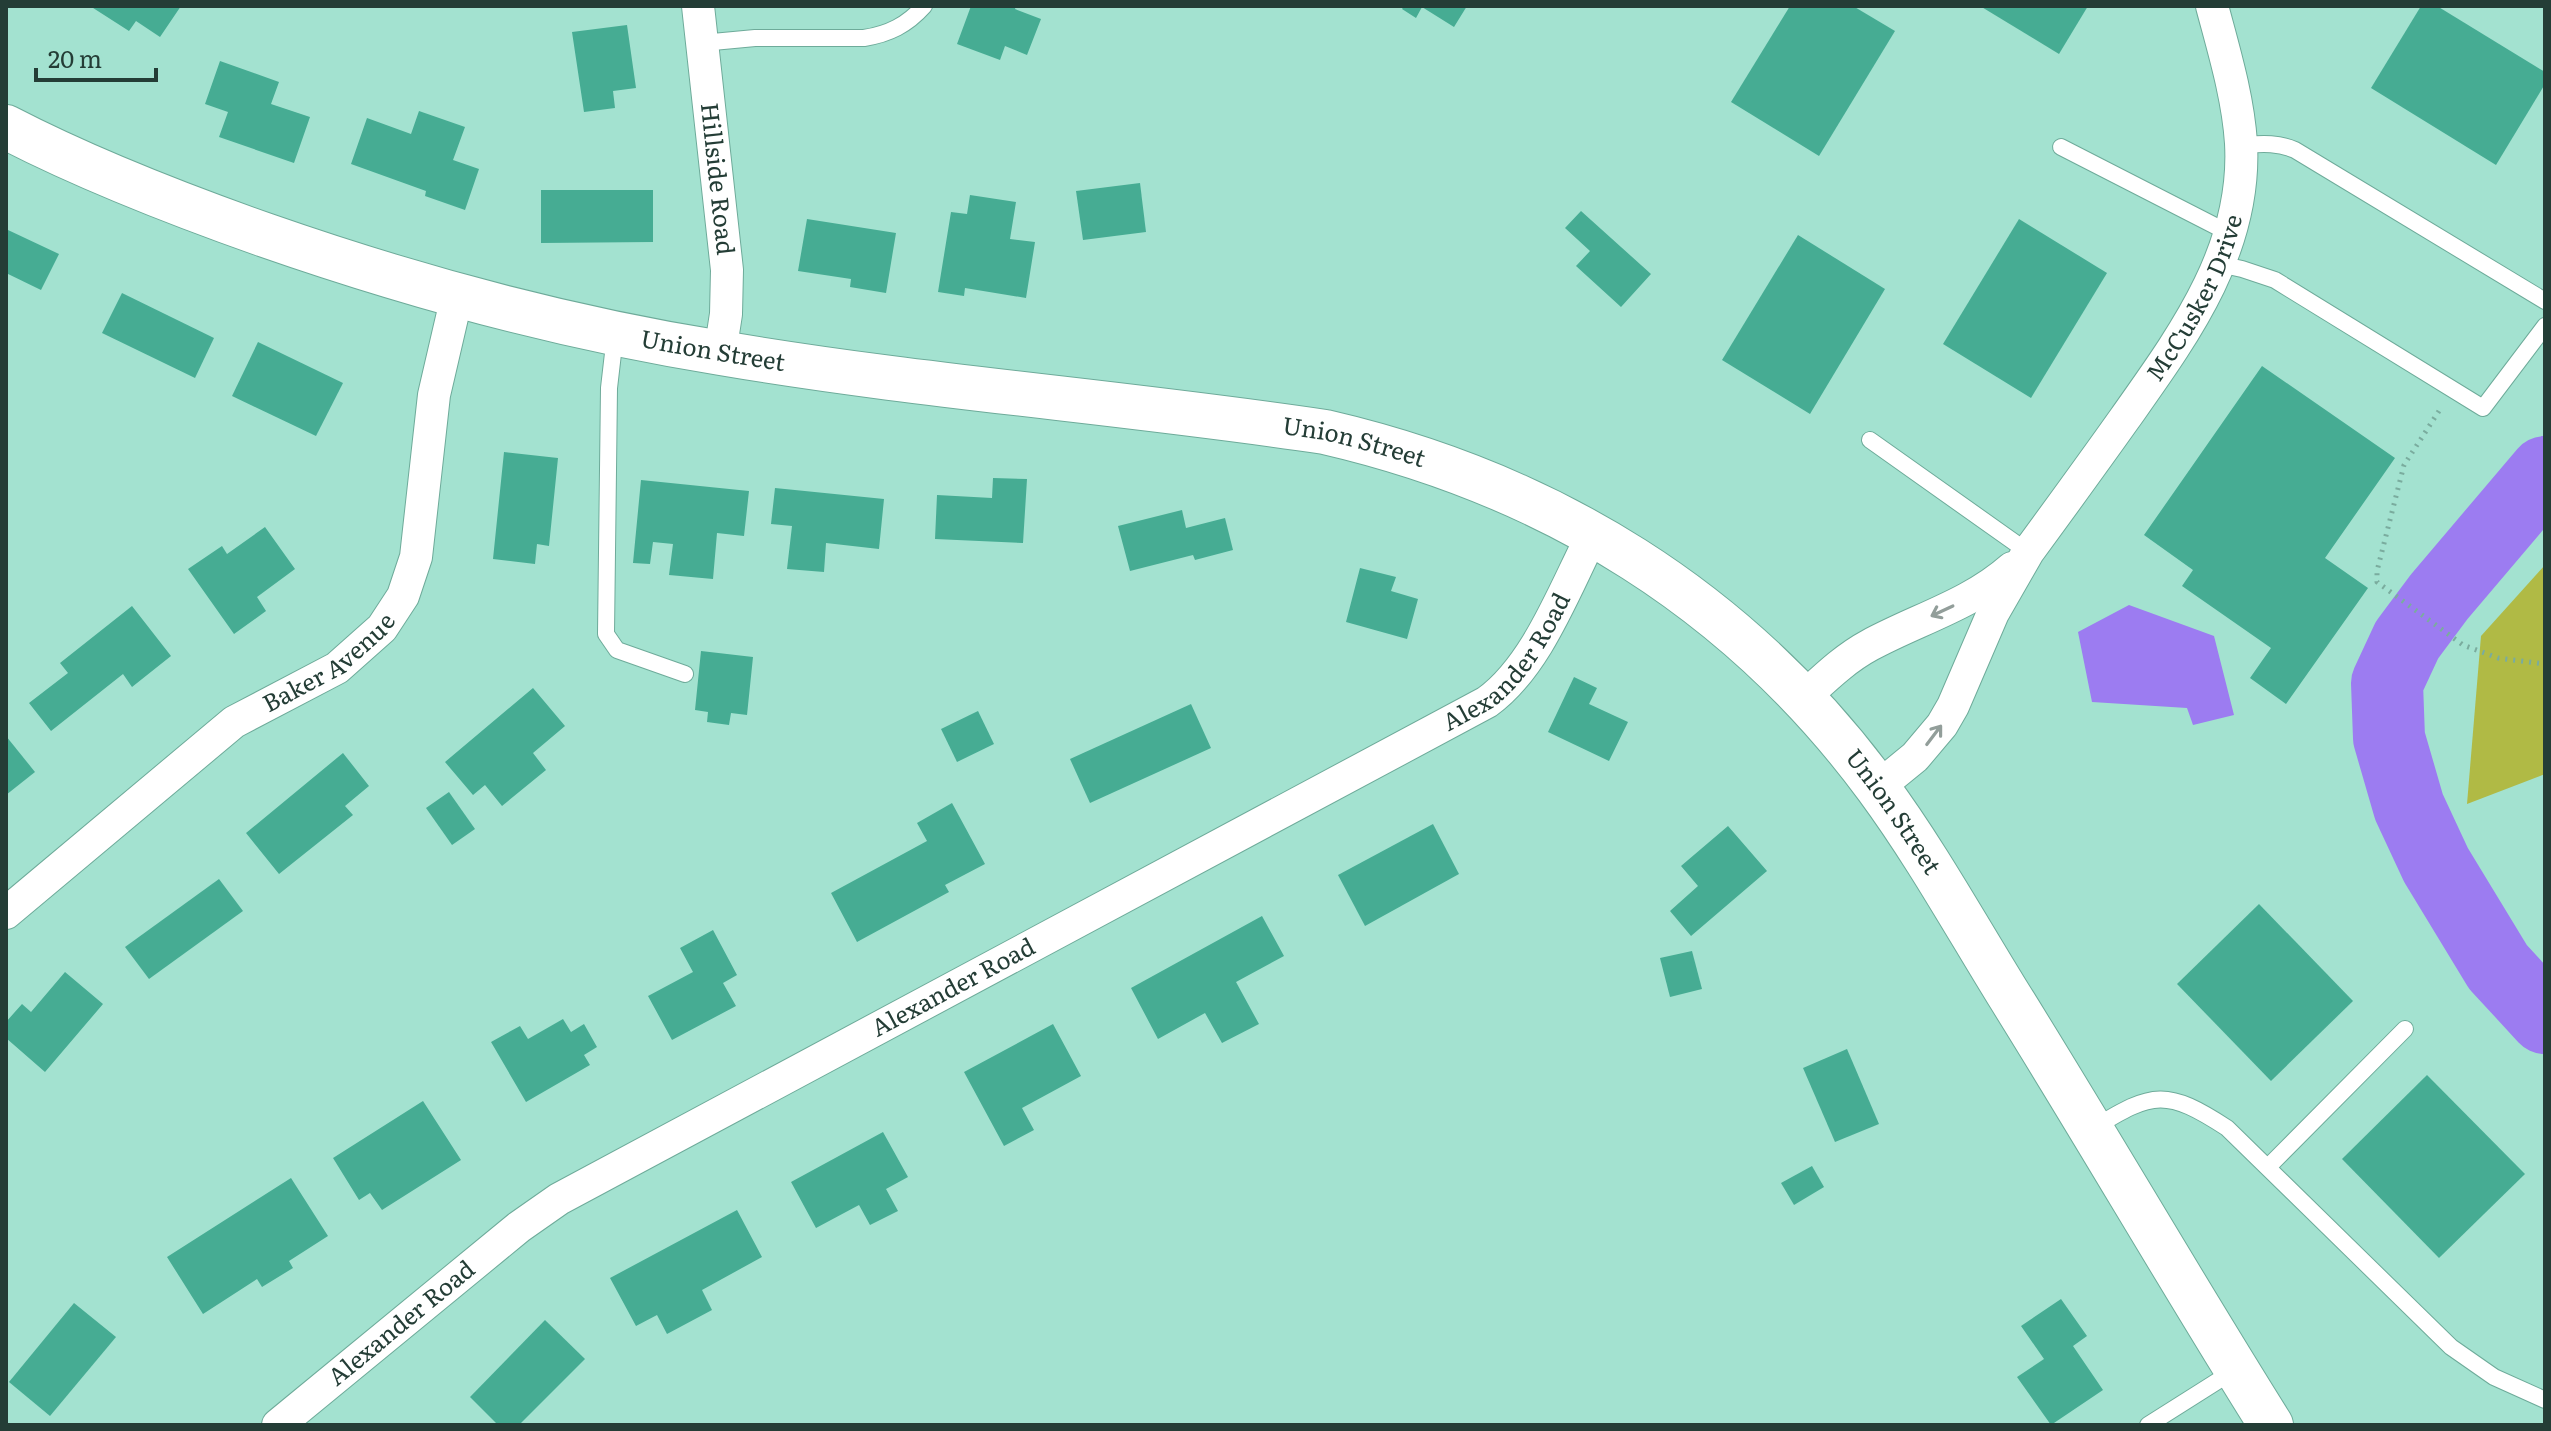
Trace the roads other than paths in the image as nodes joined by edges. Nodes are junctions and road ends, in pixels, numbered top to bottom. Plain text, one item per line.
1 (698, 6) edge
2 (924, 6) edge
3 (2212, 6) edge
4 (702, 43) junction
5 (6, 127) edge
6 (2241, 145) junction
7 (2061, 147) dead end
8 (2229, 233) junction
9 (2219, 264) junction
10 (457, 296) junction
11 (2545, 301) edge
12 (2545, 326) edge
13 (615, 334) junction
14 (720, 353) junction
15 (1870, 440) dead end
16 (1593, 534) junction
17 (2028, 552) junction
18 (685, 674) dead end
19 (1802, 699) junction
20 (1877, 788) junction
21 (6, 913) edge
22 (2405, 1029) dead end
23 (2093, 1129) junction
24 (2268, 1167) junction
25 (2237, 1369) junction
26 (2545, 1400) edge
27 (278, 1425) edge
28 (2148, 1425) edge
29 (2271, 1425) edge

1 - 4 street, Hillside Road
2 - 4 lane
3 - 6 street, McCusker Drive
4 - 14 street, Hillside Road
5 - 10 main road, Union Street
6 - 8 street, McCusker Drive
6 - 11 lane
7 - 8 lane
8 - 9 street, McCusker Drive
9 - 12 lane
9 - 17 street, McCusker Drive
10 - 13 main road, Union Street
10 - 21 street, Baker Avenue
13 - 14 main road, Union Street
13 - 18 lane
14 - 16 main road, Union Street
15 - 17 lane
16 - 19 main road, Union Street
16 - 27 street, Alexander Road
17 -> 19 street, McCusker Drive
20 -> 17 street, McCusker Drive
19 - 20 main road, Union Street
20 - 23 main road, Union Street
22 - 24 lane
23 - 24 lane
23 - 25 main road, Union Street
24 - 26 lane
25 - 28 lane
25 - 29 main road, Union Street

